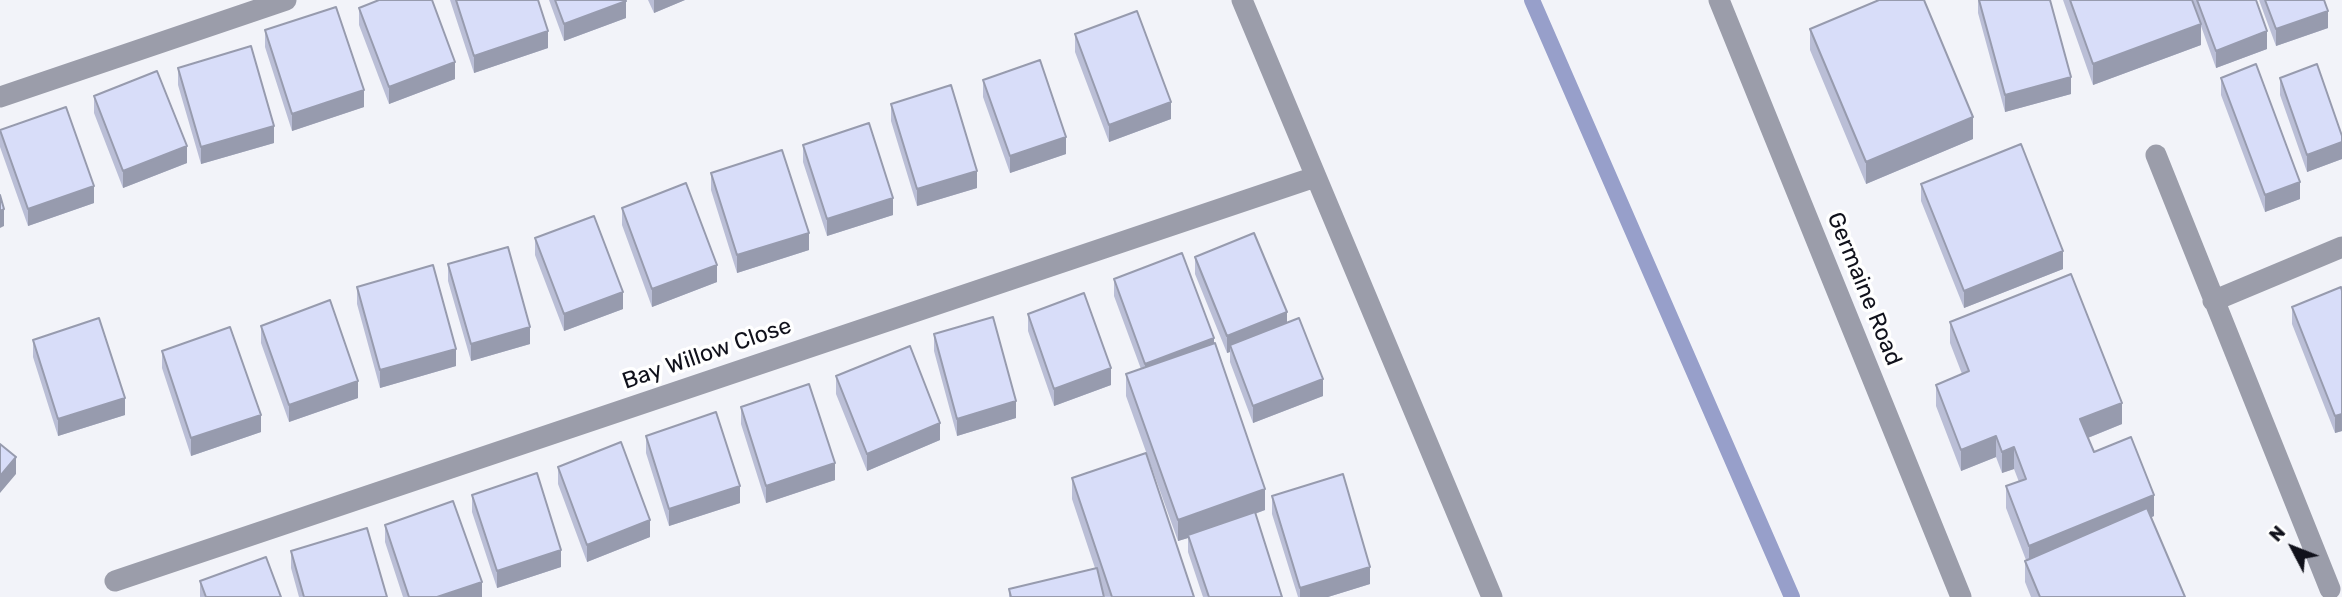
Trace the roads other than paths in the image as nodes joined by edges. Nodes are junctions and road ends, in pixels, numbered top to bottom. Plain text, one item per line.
1 (286, 0) edge
2 (1242, 0) edge
3 (1719, 0) edge
4 (0, 97) edge
5 (2156, 155) dead end
6 (1315, 177) junction
7 (2342, 247) edge
8 (2213, 301) junction
9 (115, 581) dead end
10 (2330, 589) dead end
11 (1492, 597) edge
12 (1961, 597) edge

1 - 4 street
2 - 6 street
3 - 12 street, Germaine Road
5 - 8 street
6 - 9 street, Bay Willow Close
6 - 11 street
7 - 8 street
8 - 10 street

